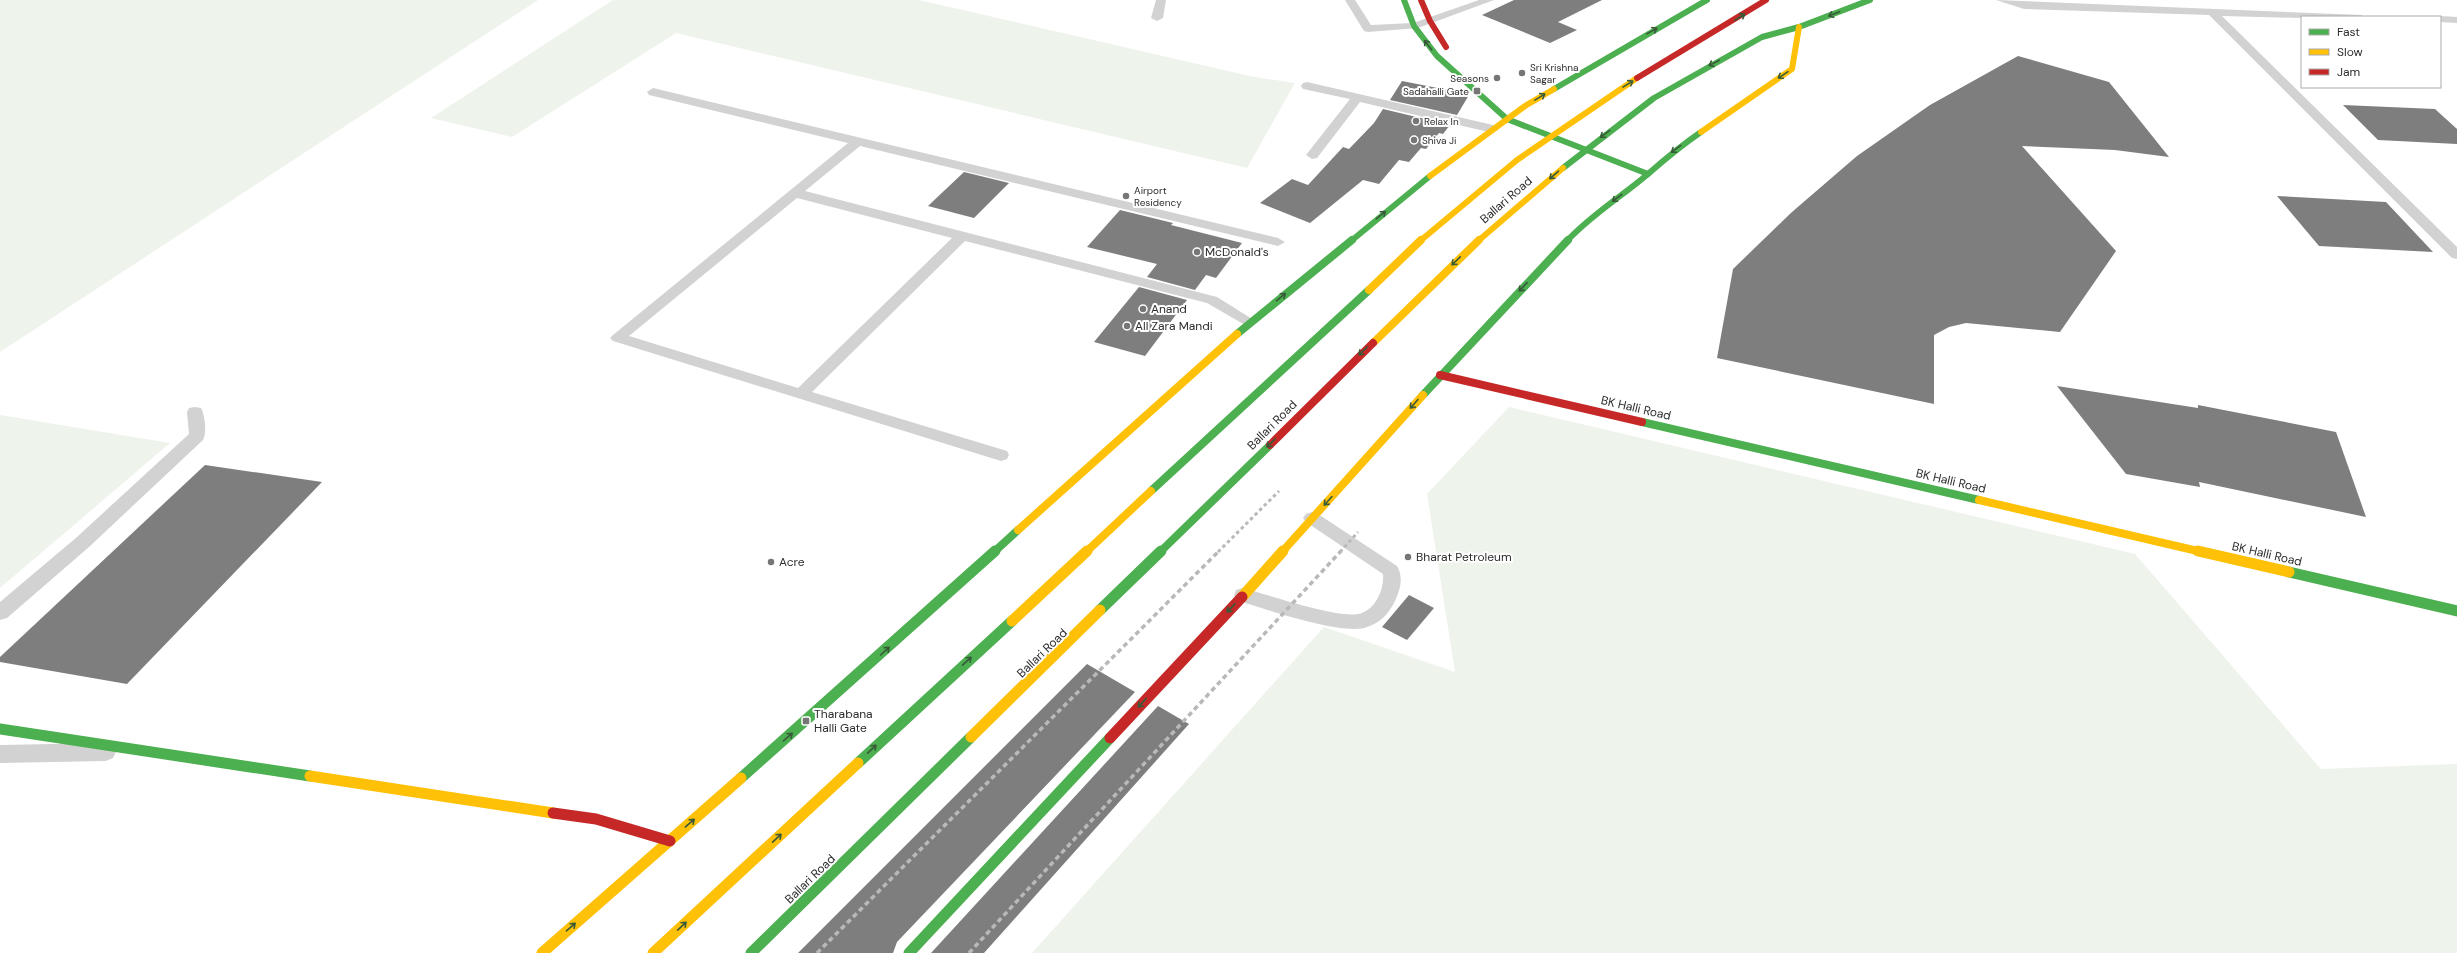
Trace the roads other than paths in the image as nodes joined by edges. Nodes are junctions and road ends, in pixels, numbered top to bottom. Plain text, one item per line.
1 (1161, 0) edge
2 (1350, 0) edge
3 (1404, 0) edge
4 (1421, 0) edge
5 (1489, 0) edge
6 (1707, 0) edge
7 (1766, 0) edge
8 (1870, 0) edge
9 (2001, 0) edge
10 (2213, 13) junction
11 (2322, 16) edge
12 (1157, 18) dead end
13 (2448, 20) edge
14 (1430, 21) junction
15 (1414, 26) junction
16 (1799, 27) junction
17 (2457, 27) edge
18 (1456, 72) junction
19 (1308, 86) dead end
20 (653, 92) dead end
21 (1357, 98) junction
22 (1508, 118) junction
23 (1493, 129) junction
24 (1549, 136) junction
25 (858, 141) junction
26 (1584, 150) junction
27 (1312, 156) dead end
28 (1648, 174) junction
29 (795, 193) junction
30 (961, 237) junction
31 (1278, 242) dead end
32 (2457, 255) edge
33 (1250, 322) junction
34 (1440, 375) junction
35 (802, 394) junction
36 (195, 412) dead end
37 (1001, 455) dead end
38 (1312, 518) junction
39 (1243, 595) junction
40 (2457, 611) edge
41 (0, 613) edge
42 (0, 729) edge
43 (144, 751) junction
44 (0, 754) edge
45 (670, 841) junction
46 (542, 953) edge
47 (653, 953) edge
48 (751, 953) edge
49 (909, 953) edge

1 - 12 lane
2 - 15 lane
3 - 15 main road
4 - 14 main road
5 - 14 lane
22 -> 6 main road
24 -> 7 main road, Ballari Road
8 -> 16 main road, Ballari Road
9 - 10 lane
10 - 11 lane
10 - 32 lane
13 - 17 lane
14 - 15 lane
14 - 18 main road
18 -> 15 main road
16 -> 26 main road, Ballari Road
16 -> 28 main road
18 - 22 main road
19 - 21 lane
20 - 25 lane
21 - 23 lane
21 - 27 lane
22 - 23 main road
22 - 24 main road
33 -> 23 main road
24 - 26 main road
47 -> 24 main road, Ballari Road
25 - 29 lane
25 - 31 lane
26 - 28 main road
26 -> 48 main road, Ballari Road
28 -> 34 main road
29 - 30 lane
29 - 35 lane
30 - 33 lane
30 - 35 lane
45 -> 33 main road
34 -> 38 main road
34 - 40 main road, BK Halli Road
35 - 37 lane
36 - 41 lane
38 - 39 main road
38 - 39 lane
39 -> 49 main road
42 - 43 main road
43 - 44 lane
43 - 45 main road
46 -> 45 main road

